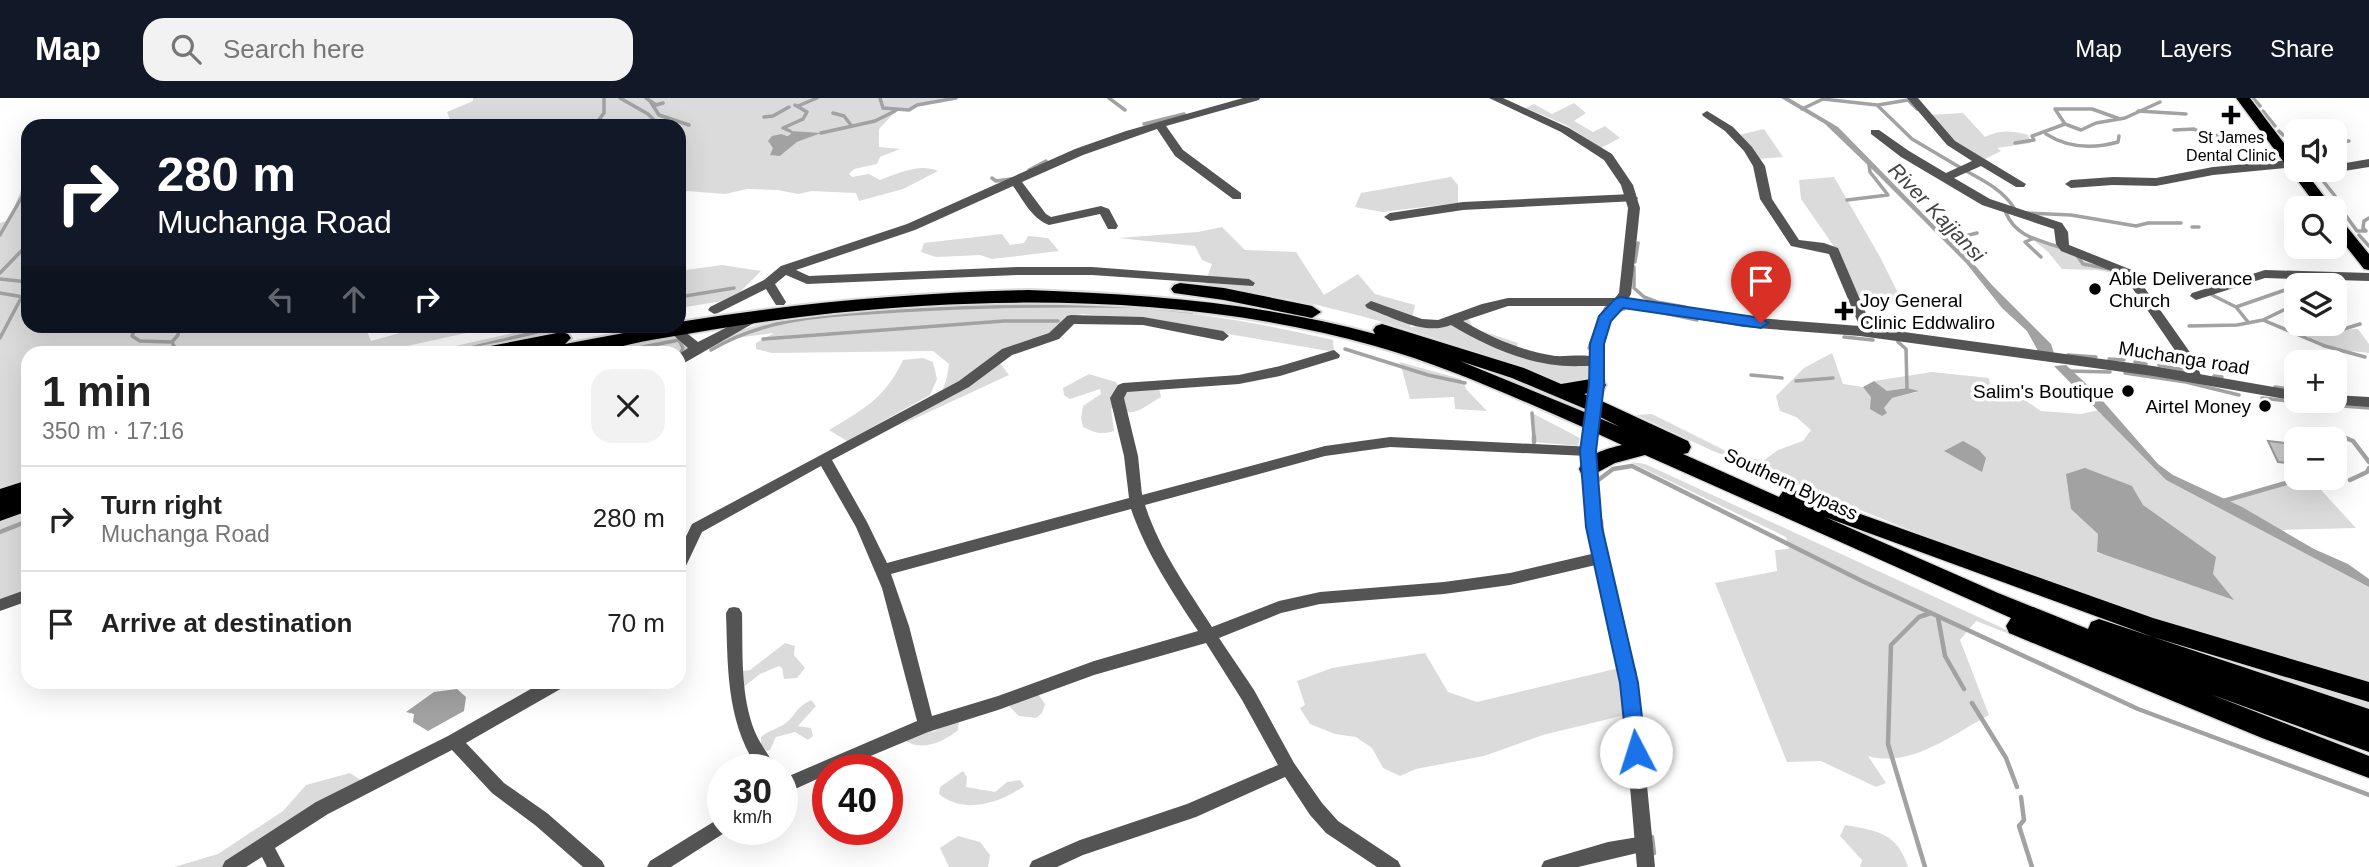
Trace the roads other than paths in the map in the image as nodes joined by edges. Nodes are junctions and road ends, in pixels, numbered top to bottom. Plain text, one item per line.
1 (1255, 98) edge
2 (1494, 98) edge
3 (1912, 98) edge
4 (2243, 98) edge
5 (1707, 114) dead end
6 (1160, 125) junction
7 (1875, 132) dead end
8 (2284, 153) edge
9 (1981, 161) junction
10 (2369, 163) edge
11 (2347, 165) edge
12 (2284, 169) edge
13 (1945, 178) junction
14 (1015, 180) junction
15 (2306, 182) edge
16 (2020, 184) dead end
17 (2071, 184) dead end
18 (1237, 196) dead end
19 (2317, 196) edge
20 (1632, 198) junction
21 (1390, 217) dead end
22 (1112, 226) dead end
23 (2347, 237) edge
24 (2369, 265) edge
25 (785, 269) junction
26 (2369, 277) edge
27 (768, 283) junction
28 (1249, 283) dead end
29 (2196, 296) dead end
30 (1186, 297) junction
31 (780, 302) junction
32 (1620, 302) junction
33 (1371, 305) dead end
34 (715, 310) junction
35 (755, 317) junction
36 (686, 320) edge
37 (1453, 321) junction
38 (686, 322) edge
39 (1868, 332) junction
40 (589, 333) edge
41 (634, 333) edge
42 (685, 333) edge
43 (1223, 336) dead end
44 (522, 346) edge
45 (578, 346) edge
46 (695, 349) junction
47 (1334, 355) dead end
48 (686, 356) edge
49 (1596, 361) junction
50 (2195, 378) junction
51 (1597, 385) junction
52 (1559, 391) junction
53 (2284, 394) edge
54 (2347, 401) edge
55 (2369, 402) edge
56 (1593, 415) junction
57 (1646, 447) junction
58 (824, 458) junction
59 (1589, 460) junction
60 (21, 490) edge
61 (0, 497) edge
62 (1136, 501) junction
63 (1784, 502) junction
64 (21, 506) edge
65 (0, 513) edge
66 (686, 551) edge
67 (1600, 558) junction
68 (883, 570) junction
69 (21, 598) edge
70 (0, 605) edge
71 (734, 613) dead end
72 (1209, 635) junction
73 (546, 689) edge
74 (2369, 692) edge
75 (2369, 720) edge
76 (926, 725) junction
77 (454, 741) junction
78 (2369, 741) edge
79 (758, 754) edge
80 (2369, 766) edge
81 (1288, 768) junction
82 (798, 780) edge
83 (707, 834) edge
84 (1644, 844) junction
85 (265, 845) junction
86 (231, 867) edge
87 (276, 867) edge
88 (596, 867) edge
89 (656, 867) edge
90 (1038, 867) edge
91 (1392, 867) edge
92 (1550, 867) edge
93 (1646, 867) edge

1 - 6 street
2 - 20 street
3 - 9 street
4 - 8 main road
5 - 39 street
6 - 14 street
6 - 18 street
7 - 13 street
9 - 13 street
9 - 16 street
10 - 11 street
12 - 17 street
13 - 50 street
14 - 22 street
14 - 25 street
15 - 19 main road
20 - 21 street
20 - 32 street
23 - 24 main road
25 - 27 street
25 - 28 street
26 - 29 street
27 - 31 street
27 - 34 street
30 - 31 highway
30 - 35 highway
30 - 52 highway, Southern Bypass
30 - 56 highway, Southern Bypass
31 - 34 highway
32 - 37 street
32 - 39 street
32 - 49 street
33 - 37 street
34 - 36 highway
35 - 38 highway
35 - 46 street
37 - 49 street
39 - 50 street, Muchanga road
40 - 44 highway
41 - 45 highway
42 - 46 street
43 - 58 street
46 - 48 street
47 - 62 street
49 - 51 street
50 - 53 street, Muchanga road
51 - 52 highway
51 - 56 street
52 - 56 highway, Southern Bypass
54 - 55 street
56 - 57 highway, Southern Bypass
56 - 59 street
56 - 63 highway, Southern Bypass
57 - 59 highway
57 - 63 highway, Southern Bypass
58 - 66 street
58 - 68 street
59 - 62 street
59 - 67 street
60 - 61 highway
62 - 68 street
62 - 72 street
63 - 74 highway
63 - 75 highway, Southern Bypass
63 - 78 highway, Southern Bypass
63 - 80 highway
64 - 65 highway
67 - 72 street
67 - 84 street
68 - 76 street
69 - 70 street
71 - 79 street
72 - 76 street
72 - 81 street
73 - 77 street
76 - 82 street
77 - 85 street
77 - 88 street
81 - 90 street
81 - 91 street
83 - 89 street
84 - 92 street
84 - 93 street
85 - 86 street
85 - 87 street

